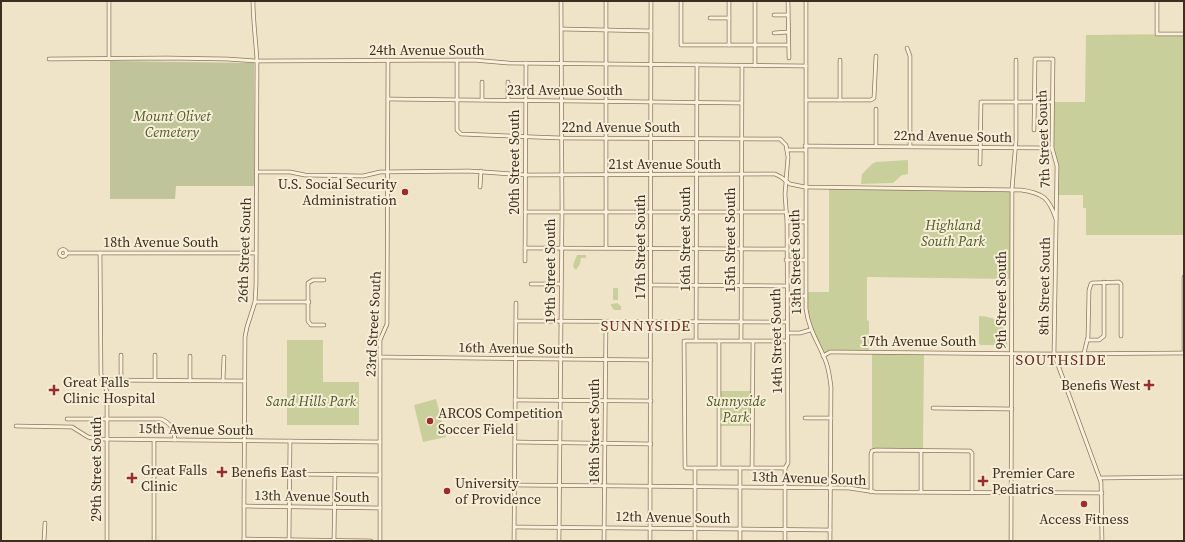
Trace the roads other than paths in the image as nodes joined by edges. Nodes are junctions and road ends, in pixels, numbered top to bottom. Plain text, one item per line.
1 (109, 1) edge
2 (253, 1) edge
3 (561, 1) edge
4 (606, 1) edge
5 (652, 1) edge
6 (681, 1) edge
7 (729, 1) edge
8 (755, 1) edge
9 (788, 1) edge
10 (806, 1) edge
11 (1157, 1) edge
12 (774, 15) dead end
13 (788, 15) junction
14 (710, 18) dead end
15 (729, 18) junction
16 (562, 29) junction
17 (606, 31) junction
18 (652, 31) junction
19 (774, 32) dead end
20 (788, 32) junction
21 (1184, 34) edge
22 (729, 45) junction
23 (755, 45) junction
24 (788, 45) junction
25 (907, 48) dead end
26 (876, 56) dead end
27 (108, 58) junction
28 (789, 58) dead end
29 (49, 59) dead end
30 (388, 60) junction
31 (457, 60) junction
32 (840, 60) dead end
33 (1016, 60) dead end
34 (257, 61) junction
35 (526, 63) junction
36 (561, 64) junction
37 (606, 64) junction
38 (652, 65) junction
39 (697, 65) junction
40 (742, 66) junction
41 (756, 66) junction
42 (806, 66) junction
43 (482, 82) dead end
44 (508, 82) dead end
45 (388, 99) junction
46 (457, 100) junction
47 (482, 100) junction
48 (508, 100) junction
49 (806, 100) junction
50 (840, 100) junction
51 (526, 101) junction
52 (561, 101) junction
53 (606, 101) junction
54 (652, 101) junction
55 (697, 102) junction
56 (1016, 102) junction
57 (1035, 102) junction
58 (1052, 102) junction
59 (741, 103) junction
60 (876, 109) dead end
61 (1034, 130) dead end
62 (526, 137) junction
63 (561, 138) junction
64 (606, 138) junction
65 (651, 138) junction
66 (696, 138) junction
67 (741, 139) junction
68 (876, 146) junction
69 (910, 146) junction
70 (980, 147) junction
71 (805, 148) junction
72 (1014, 148) junction
73 (1052, 148) junction
74 (788, 150) junction
75 (980, 164) dead end
76 (256, 172) junction
77 (388, 172) junction
78 (480, 172) junction
79 (526, 175) junction
80 (562, 175) junction
81 (606, 175) junction
82 (651, 175) junction
83 (696, 175) junction
84 (742, 175) junction
85 (787, 181) junction
86 (480, 187) dead end
87 (805, 187) junction
88 (1012, 189) junction
89 (651, 211) junction
90 (525, 212) junction
91 (562, 212) junction
92 (607, 212) junction
93 (697, 212) junction
94 (741, 212) junction
95 (786, 212) junction
96 (1056, 219) junction
97 (787, 222) junction
98 (805, 222) junction
99 (525, 248) junction
100 (562, 248) junction
101 (606, 248) junction
102 (651, 248) junction
103 (697, 248) junction
104 (741, 249) junction
105 (786, 249) junction
106 (66, 253) dead end
107 (100, 253) junction
108 (256, 253) junction
109 (526, 260) dead end
110 (786, 260) junction
111 (805, 260) junction
112 (1184, 277) edge
113 (324, 280) dead end
114 (1104, 282) junction
115 (531, 284) dead end
116 (561, 284) junction
117 (651, 285) junction
118 (696, 285) junction
119 (741, 286) junction
120 (786, 286) junction
121 (787, 296) junction
122 (805, 296) junction
123 (255, 302) junction
124 (309, 302) junction
125 (516, 303) dead end
126 (516, 320) junction
127 (561, 321) junction
128 (606, 321) junction
129 (651, 322) junction
130 (696, 322) junction
131 (741, 322) junction
132 (786, 322) junction
133 (324, 325) dead end
134 (810, 330) junction
135 (787, 333) junction
136 (1121, 336) dead end
137 (1086, 340) junction
138 (696, 341) junction
139 (788, 341) junction
140 (719, 342) junction
141 (741, 342) junction
142 (753, 342) junction
143 (1012, 353) junction
144 (1084, 353) junction
145 (1184, 353) edge
146 (121, 354) dead end
147 (1054, 354) junction
148 (155, 355) dead end
149 (190, 356) dead end
150 (823, 356) junction
151 (224, 357) dead end
152 (380, 357) junction
153 (516, 358) junction
154 (561, 359) junction
155 (606, 359) junction
156 (651, 360) junction
157 (102, 380) junction
158 (121, 380) junction
159 (155, 380) junction
160 (190, 380) junction
161 (223, 381) junction
162 (245, 381) junction
163 (515, 400) junction
164 (560, 401) junction
165 (606, 401) junction
166 (651, 401) junction
167 (933, 408) dead end
168 (1012, 409) junction
169 (107, 418) junction
170 (805, 418) dead end
171 (831, 418) junction
172 (67, 419) dead end
173 (16, 426) dead end
174 (107, 439) junction
175 (154, 440) junction
176 (175, 440) junction
177 (245, 440) junction
178 (290, 441) junction
179 (380, 442) junction
180 (515, 442) junction
181 (560, 443) junction
182 (605, 443) junction
183 (650, 444) junction
184 (921, 450) junction
185 (695, 468) junction
186 (719, 468) junction
187 (740, 468) junction
188 (752, 468) junction
189 (785, 468) junction
190 (289, 474) junction
191 (335, 474) junction
192 (380, 475) junction
193 (1184, 476) edge
194 (1100, 478) junction
195 (515, 485) junction
196 (560, 485) junction
197 (605, 486) junction
198 (650, 486) junction
199 (695, 487) junction
200 (740, 487) junction
201 (785, 487) junction
202 (830, 488) junction
203 (870, 492) junction
204 (921, 492) junction
205 (1011, 492) junction
206 (972, 493) junction
207 (1102, 493) junction
208 (244, 506) junction
209 (289, 507) junction
210 (334, 507) junction
211 (380, 508) junction
212 (45, 523) dead end
213 (515, 527) junction
214 (560, 527) junction
215 (604, 527) junction
216 (650, 528) junction
217 (695, 528) junction
218 (740, 529) junction
219 (785, 529) junction
220 (830, 530) junction
221 (244, 540) edge
222 (289, 540) edge
223 (44, 541) edge
224 (107, 541) edge
225 (154, 541) edge
226 (334, 541) edge
227 (371, 541) edge
228 (380, 541) edge
229 (514, 541) edge
230 (559, 541) edge
231 (604, 541) edge
232 (650, 541) edge
233 (695, 541) edge
234 (740, 541) edge
235 (785, 541) edge
236 (830, 541) edge
237 (1011, 541) edge
238 (1102, 541) edge

1 - 27 street
2 - 34 street, 26th Street South
3 - 16 street, 19th Street South
4 - 17 street
5 - 18 street, 17th Street South
6 - 22 street
7 - 15 street
8 - 23 street
9 - 13 street
10 - 42 street, 13th Street South
11 - 21 street
12 - 13 street
13 - 20 street
14 - 15 street
15 - 22 street
16 - 17 street
16 - 36 street, 19th Street South
17 - 18 street
17 - 37 street
18 - 38 street, 17th Street South
19 - 20 street
20 - 24 street
22 - 23 street
23 - 24 street
23 - 41 street
24 - 28 street
25 - 69 street
26 - 50 street
27 - 29 street, 24th Avenue South
27 - 34 street, 24th Avenue South
30 - 31 street, 24th Avenue South
30 - 34 street, 24th Avenue South
30 - 45 street, 23rd Street South
31 - 35 street, 24th Avenue South
31 - 46 street
32 - 50 street
33 - 56 street, 9th Street South
34 - 76 street, 26th Street South
35 - 36 street, 24th Avenue South
35 - 51 street, 20th Street South
36 - 37 street, 24th Avenue South
36 - 52 street, 19th Street South
37 - 38 street, 24th Avenue South
37 - 53 street
38 - 39 street, 24th Avenue South
38 - 54 street, 17th Street South
39 - 40 street, 24th Avenue South
39 - 55 street, 16th Street South
40 - 41 street, 24th Avenue South
40 - 59 street, 15th Street South
41 - 42 street, 24th Avenue South
42 - 49 street, 13th Street South
43 - 47 street
44 - 48 street
45 - 46 street, 23rd Avenue South
45 - 77 street, 23rd Street South
46 - 47 street, 23rd Avenue South
46 - 62 street, 22nd Avenue South
47 - 48 street, 23rd Avenue South
48 - 51 street, 23rd Avenue South
49 - 50 street
49 - 71 street, 13th Street South
51 - 52 street, 23rd Avenue South
51 - 62 street, 20th Street South
52 - 53 street, 23rd Avenue South
52 - 63 street, 19th Street South
53 - 54 street, 23rd Avenue South
53 - 64 street
54 - 55 street, 23rd Avenue South
54 - 65 street, 17th Street South
55 - 59 street, 23rd Avenue South
55 - 66 street, 16th Street South
56 - 57 street
56 - 70 street
56 - 72 street, 9th Street South
57 - 58 street
57 - 58 street, 7th Street South
57 - 61 street
58 - 73 street, 7th Street South
59 - 67 street, 15th Street South
60 - 68 street
62 - 63 street, 22nd Avenue South
62 - 79 street, 20th Street South
63 - 64 street, 22nd Avenue South
63 - 80 street, 19th Street South
64 - 65 street, 22nd Avenue South
64 - 81 street
65 - 66 street, 22nd Avenue South
65 - 82 street, 17th Street South
66 - 67 street, 22nd Avenue South
66 - 83 street, 16th Street South
67 - 74 street, 22nd Avenue South
67 - 84 street, 15th Street South
68 - 69 street, 22nd Avenue South
68 - 71 street, 22nd Avenue South
69 - 70 street, 22nd Avenue South
70 - 72 street, 22nd Avenue South
70 - 75 street
71 - 74 street, 22nd Avenue South
71 - 87 street, 13th Street South
72 - 73 street, 22nd Avenue South
72 - 88 street, 9th Street South
73 - 96 street, 7th Street South
74 - 85 street, 14th Street South
76 - 77 street, 21st Avenue South
76 - 108 street, 26th Street South
77 - 78 street, 21st Avenue South
77 - 152 street, 23rd Street South
78 - 79 street, 21st Avenue South
78 - 86 street
79 - 80 street, 21st Avenue South
79 - 90 street, 20th Street South
80 - 81 street, 21st Avenue South
80 - 91 street, 19th Street South
81 - 82 street, 21st Avenue South
81 - 92 street
82 - 83 street, 21st Avenue South
82 - 89 street, 17th Street South
83 - 84 street, 21st Avenue South
83 - 93 street, 16th Street South
84 - 85 street, 21st Avenue South
84 - 94 street, 15th Street South
85 - 87 street, 21st Avenue South
85 - 95 street, 14th Street South
87 - 88 street, 21st Avenue South
87 - 98 street, 13th Street South
88 - 96 street, 21st Avenue South
88 - 143 street, 9th Street South
89 - 92 street
89 - 93 street
89 - 102 street, 17th Street South
90 - 91 street
90 - 99 street, 20th Street South
91 - 92 street
91 - 100 street, 19th Street South
92 - 101 street
93 - 94 street
93 - 103 street, 16th Street South
94 - 95 street
94 - 104 street, 15th Street South
95 - 97 street, 14th Street South
96 - 147 street, 8th Street South
97 - 98 street
97 - 105 street, 14th Street South
98 - 111 street, 13th Street South
99 - 100 street
99 - 109 street, 20th Street South
100 - 101 street
100 - 116 street, 19th Street South
101 - 102 street
102 - 103 street
102 - 117 street, 17th Street South
103 - 104 street
103 - 118 street, 16th Street South
104 - 105 street
104 - 119 street, 15th Street South
105 - 110 street, 14th Street South
106 - 107 street, 18th Avenue South
107 - 108 street, 18th Avenue South
107 - 157 street, 29th Street South
108 - 123 street, 26th Street South
110 - 111 street
110 - 120 street, 14th Street South
111 - 122 street, 13th Street South
112 - 145 street
113 - 124 street
114 - 136 street
114 - 137 street
114 - 137 street
115 - 116 street
116 - 127 street, 19th Street South
117 - 118 street
117 - 129 street, 17th Street South
118 - 119 street
118 - 130 street, 16th Street South
119 - 120 street
119 - 131 street, 15th Street South
120 - 121 street, 14th Street South
121 - 122 street
121 - 132 street, 14th Street South
122 - 134 street, 13th Street South
123 - 124 street
123 - 162 street, 26th Street South
124 - 133 street
125 - 126 street
126 - 127 street
126 - 153 street
127 - 128 street
127 - 154 street, 19th Street South
128 - 129 street
128 - 155 street, 18th Street South
129 - 130 street
129 - 156 street, 17th Street South
130 - 131 street
130 - 138 street, 16th Street South
131 - 132 street
131 - 141 street, 15th Street South
132 - 135 street, 14th Street South
134 - 135 street
134 - 150 street, 13th Street South
135 - 139 street, 14th Street South
137 - 144 street
138 - 140 street
138 - 185 street
139 - 142 street
139 - 189 street, 14th Street South
140 - 141 street
140 - 186 street
141 - 142 street
142 - 188 street
143 - 147 street, 17th Avenue South
143 - 150 street, 17th Avenue South
143 - 168 street, 9th Street South
144 - 145 street, 17th Avenue South
144 - 147 street, 17th Avenue South
146 - 158 street
147 - 194 street
148 - 159 street
149 - 160 street
150 - 171 street, 13th Street South
151 - 161 street
152 - 153 street, 16th Avenue South
152 - 179 street, 23rd Street South
153 - 154 street, 16th Avenue South
153 - 163 street
154 - 155 street, 16th Avenue South
154 - 164 street, 19th Street South
155 - 156 street, 16th Avenue South
155 - 165 street, 18th Street South
156 - 166 street, 17th Street South
157 - 158 street
157 - 169 street, 29th Street South
158 - 159 street
159 - 160 street
160 - 161 street
161 - 162 street
162 - 177 street, 26th Street South
163 - 164 street
163 - 180 street
164 - 165 street
164 - 181 street, 19th Street South
165 - 166 street
165 - 182 street, 18th Street South
166 - 183 street, 17th Street South
167 - 168 street
168 - 205 street, 9th Street South
169 - 172 street
169 - 174 street, 29th Street South
169 - 176 street
170 - 171 street
171 - 202 street, 13th Street South
173 - 174 street, 15th Avenue South
174 - 175 street, 15th Avenue South
174 - 224 street, 29th Street South
175 - 176 street, 15th Avenue South
175 - 225 street
176 - 177 street, 15th Avenue South
177 - 178 street, 15th Avenue South
177 - 208 street, 26th Street South
178 - 179 street, 15th Avenue South
178 - 190 street
179 - 192 street, 23rd Street South
180 - 181 street
180 - 195 street
181 - 182 street
181 - 196 street, 19th Street South
182 - 183 street
182 - 197 street, 18th Street South
183 - 198 street, 17th Street South
184 - 203 street
184 - 204 street
184 - 206 street
185 - 186 street
185 - 199 street
186 - 187 street
187 - 188 street
187 - 200 street
188 - 189 street
189 - 201 street, 14th Street South
190 - 191 street
190 - 209 street
191 - 192 street
191 - 210 street
192 - 211 street, 23rd Street South
193 - 194 street
194 - 207 street
195 - 196 street, 13th Avenue South
195 - 213 street
196 - 197 street, 13th Avenue South
196 - 214 street, 19th Street South
197 - 198 street, 13th Avenue South
197 - 215 street, 18th Street South
198 - 199 street, 13th Avenue South
198 - 216 street, 17th Street South
199 - 200 street, 13th Avenue South
199 - 217 street
200 - 201 street, 13th Avenue South
200 - 218 street
201 - 202 street, 13th Avenue South
201 - 219 street, 14th Street South
202 - 203 street, 13th Avenue South
202 - 220 street, 13th Street South
203 - 204 street, 13th Avenue South
204 - 206 street, 13th Avenue South
205 - 206 street, 13th Avenue South
205 - 207 street, 13th Avenue South
205 - 237 street, 9th Street South
207 - 238 street
208 - 209 street, 13th Avenue South
208 - 221 street, 26th Street South
209 - 210 street, 13th Avenue South
209 - 222 street
210 - 211 street, 13th Avenue South
210 - 226 street
211 - 228 street, 23rd Street South
212 - 223 street
213 - 214 street, 12th Avenue South
213 - 229 street
214 - 215 street, 12th Avenue South
214 - 230 street, 19th Street South
215 - 216 street, 12th Avenue South
215 - 231 street, 18th Street South
216 - 217 street, 12th Avenue South
216 - 232 street, 17th Street South
217 - 218 street, 12th Avenue South
217 - 233 street
218 - 219 street, 12th Avenue South
218 - 234 street
219 - 220 street, 12th Avenue South
219 - 235 street, 14th Street South
220 - 236 street, 13th Street South
221 - 222 street
222 - 226 street
226 - 227 street

